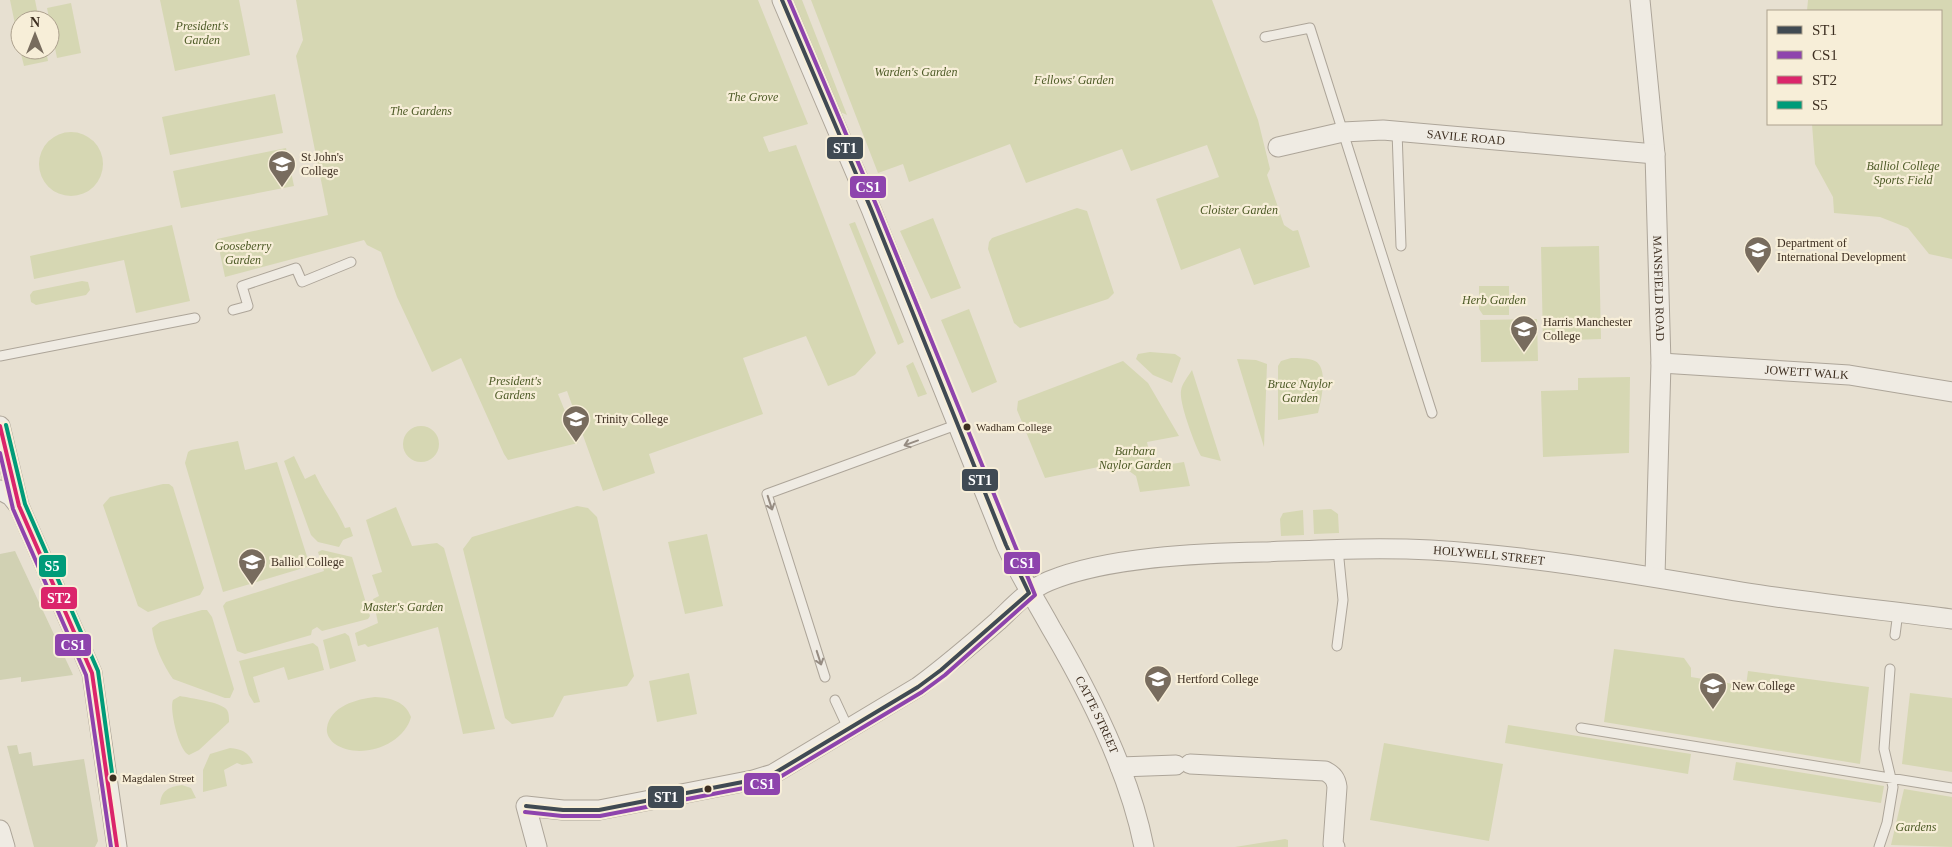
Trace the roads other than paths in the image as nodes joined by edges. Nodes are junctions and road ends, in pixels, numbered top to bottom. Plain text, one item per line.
1 (782, 0) edge
2 (1640, 0) edge
3 (1265, 37) dead end
4 (1397, 131) junction
5 (1344, 132) junction
6 (1278, 147) dead end
7 (1655, 154) junction
8 (1401, 246) dead end
9 (351, 262) dead end
10 (233, 310) dead end
11 (195, 318) dead end
12 (0, 356) edge
13 (1661, 363) junction
14 (1952, 392) edge
15 (1432, 413) dead end
16 (956, 425) junction
17 (0, 426) edge
18 (0, 490) edge
19 (19, 506) junction
20 (1338, 549) junction
21 (1655, 576) junction
22 (1029, 593) junction
23 (1898, 612) junction
24 (1952, 619) edge
25 (1895, 635) dead end
26 (1337, 646) dead end
27 (1890, 669) dead end
28 (826, 678) dead end
29 (835, 700) dead end
30 (848, 728) junction
31 (1582, 728) dead end
32 (1120, 767) junction
33 (1892, 778) junction
34 (1952, 788) edge
35 (0, 830) edge
36 (5, 847) edge
37 (117, 847) edge
38 (537, 847) edge
39 (1144, 847) edge
40 (1335, 847) edge
41 (1879, 847) edge

1 - 16 street, CATTE STREET
2 - 7 street, MANSFIELD ROAD
3 - 5 lane
4 - 5 street, SAVILE ROAD
4 - 7 street, SAVILE ROAD
4 - 8 lane
5 - 6 street, SAVILE ROAD
5 - 15 lane
7 - 13 street, MANSFIELD ROAD
9 - 10 lane
11 - 12 lane
13 - 14 street, JOWETT WALK
13 - 21 street, MANSFIELD ROAD
16 - 22 street, CATTE STREET
16 -> 28 lane
17 - 19 street
18 - 19 street
19 - 37 street
20 - 21 street, HOLYWELL STREET
20 - 22 street, HOLYWELL STREET
20 - 26 lane
21 - 23 street, HOLYWELL STREET
22 - 30 street, HOLYWELL STREET
22 - 32 street, CATTE STREET
23 - 24 street, HOLYWELL STREET
23 - 25 lane
27 - 33 lane
29 - 30 lane
30 - 38 street, HOLYWELL STREET
31 - 33 lane
32 - 39 street, CATTE STREET
32 - 40 street
33 - 34 lane
33 - 41 lane
35 - 36 street

